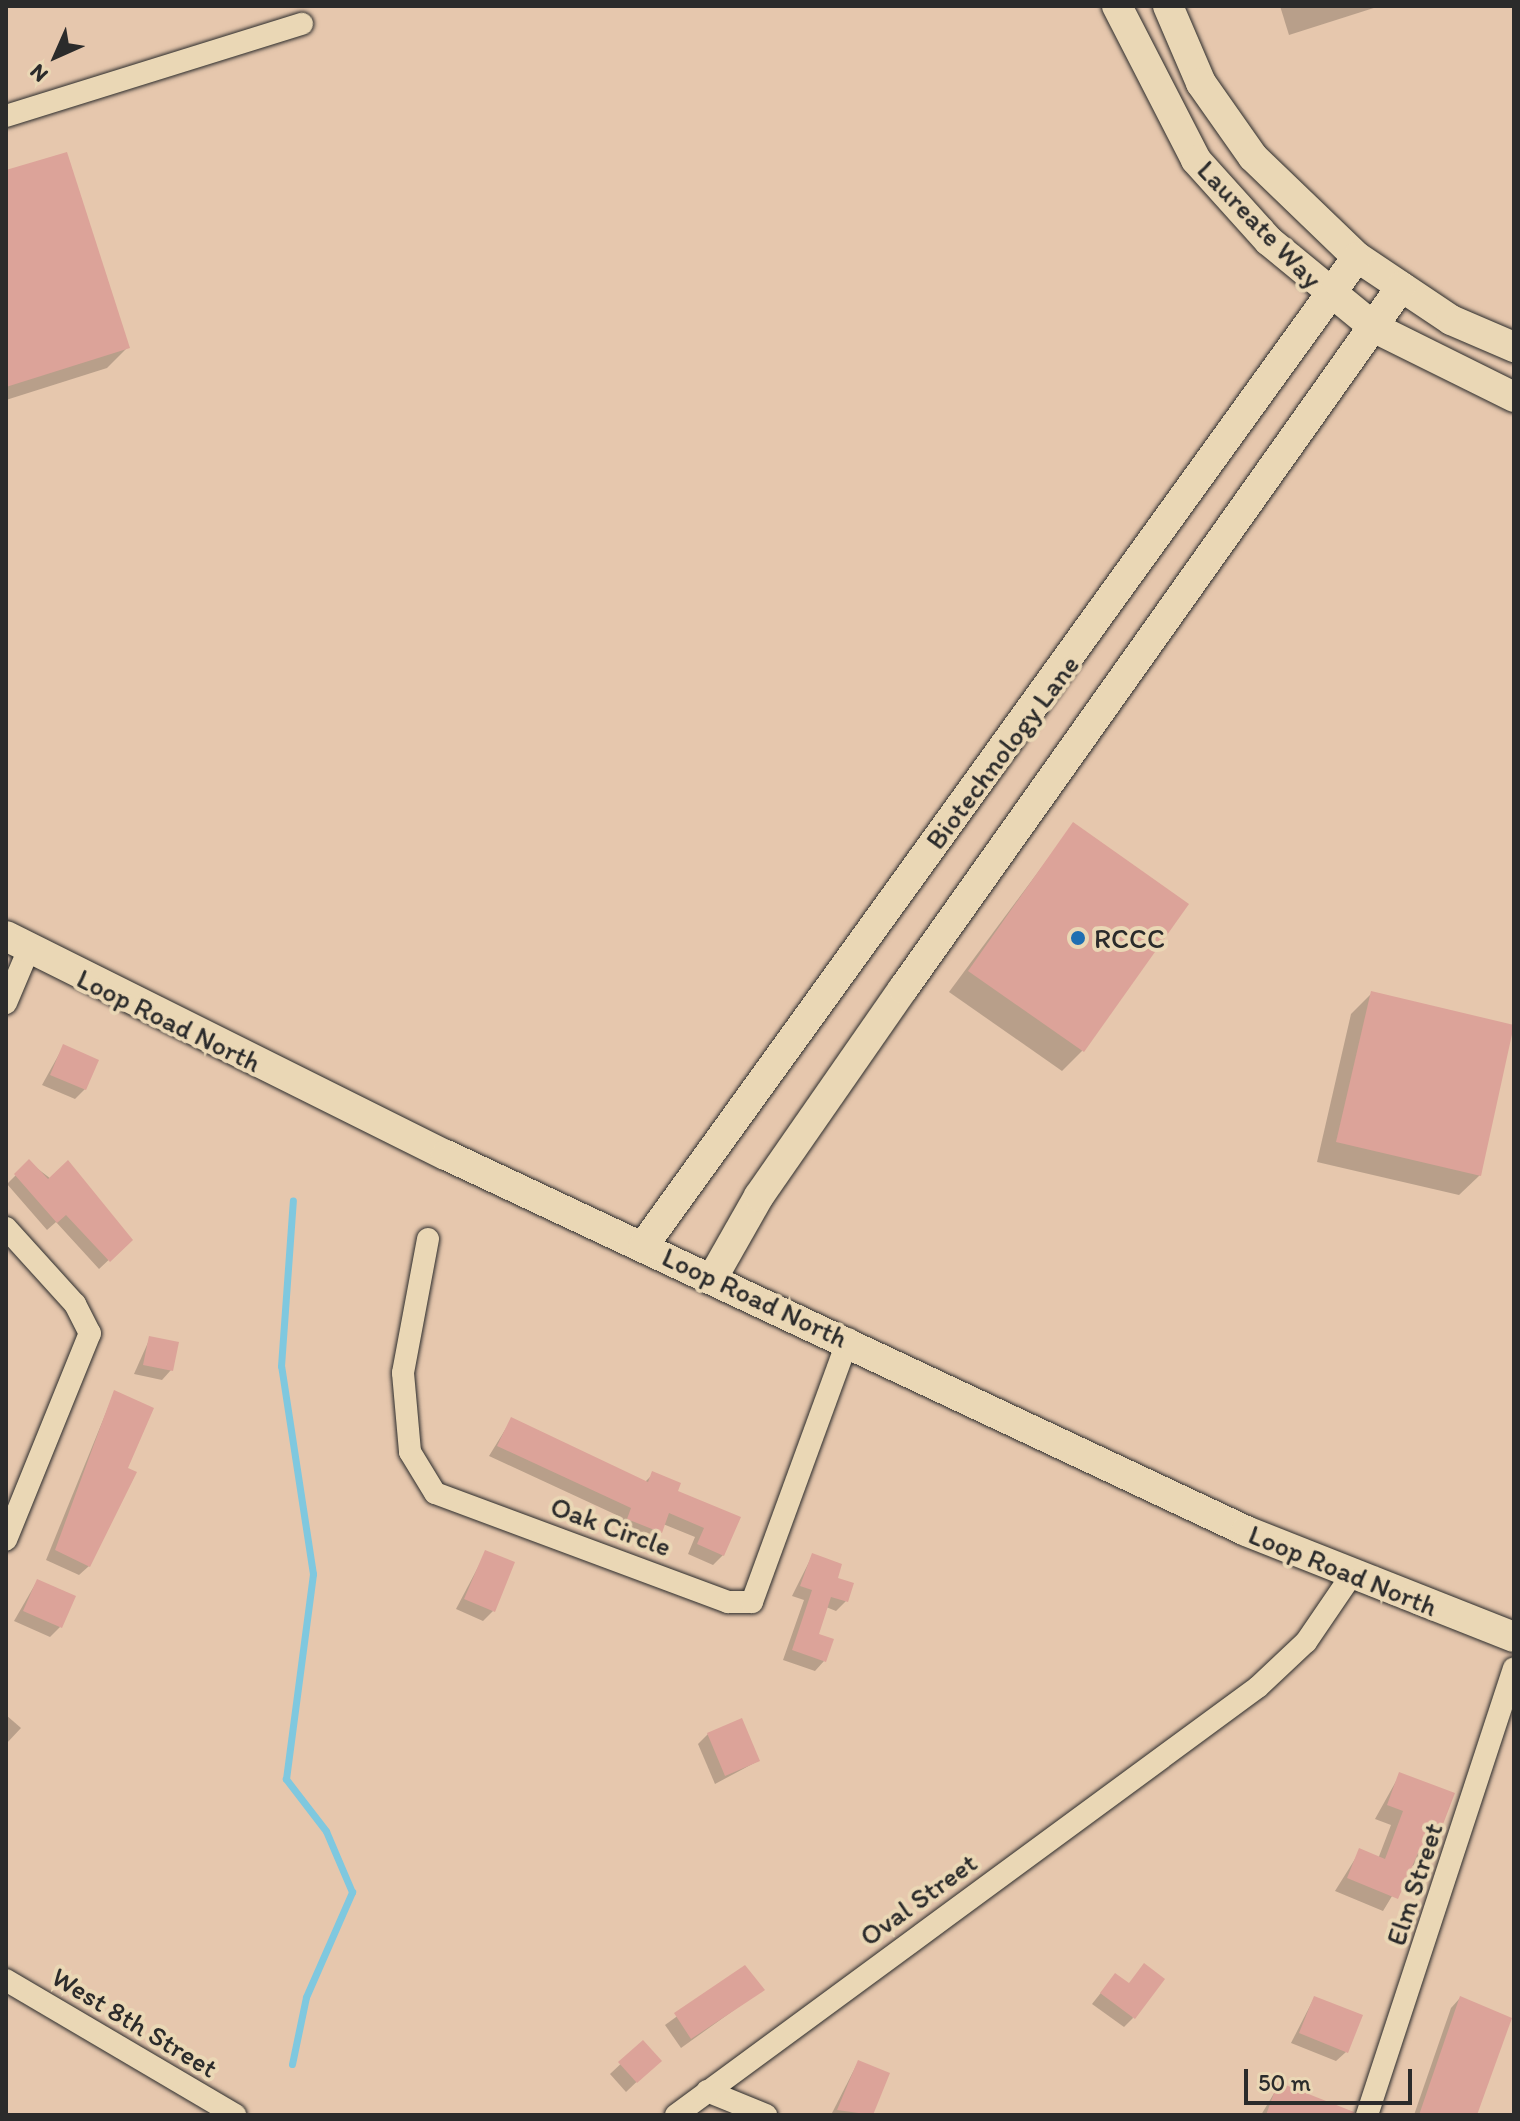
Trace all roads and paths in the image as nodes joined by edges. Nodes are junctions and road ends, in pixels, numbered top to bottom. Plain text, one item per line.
1 (1117, 6) edge
2 (1168, 6) edge
3 (302, 24) dead end
4 (6, 116) edge
5 (1357, 257) junction
6 (1401, 287) junction
7 (1328, 294) junction
8 (1375, 328) junction
9 (1514, 347) edge
10 (1514, 397) edge
11 (17, 944) edge
12 (6, 1003) edge
13 (6, 1228) edge
14 (428, 1239) dead end
15 (644, 1245) junction
16 (713, 1277) junction
17 (848, 1339) junction
18 (6, 1540) edge
19 (1351, 1576) junction
20 (1514, 1637) edge
21 (1514, 1669) edge
22 (6, 1980) edge
23 (707, 2091) junction
24 (235, 2115) edge
25 (676, 2115) edge
26 (766, 2115) edge
27 (1367, 2115) edge

1 - 7 street, Laureate Way
2 - 5 street, Laureate Way
3 - 4 street
5 - 6 street, Laureate Way
5 - 7 street, Biotechnology Lane
6 - 8 street, Biotechnology Lane
6 - 9 street, Laureate Way
7 - 8 street, Laureate Way
7 - 15 street, Biotechnology Lane
8 - 10 street, Laureate Way
8 - 16 street, Biotechnology Lane
11 - 12 street
11 - 15 street, Loop Road North
13 - 18 street
14 - 17 street, Oak Circle
15 - 16 street, Loop Road North
16 - 17 street, Loop Road North
17 - 19 street, Loop Road North
19 - 20 street, Loop Road North
19 - 23 street, Oval Street
21 - 27 street, Elm Street
22 - 24 street, West 8th Street
23 - 25 street, Oval Street
23 - 26 street

